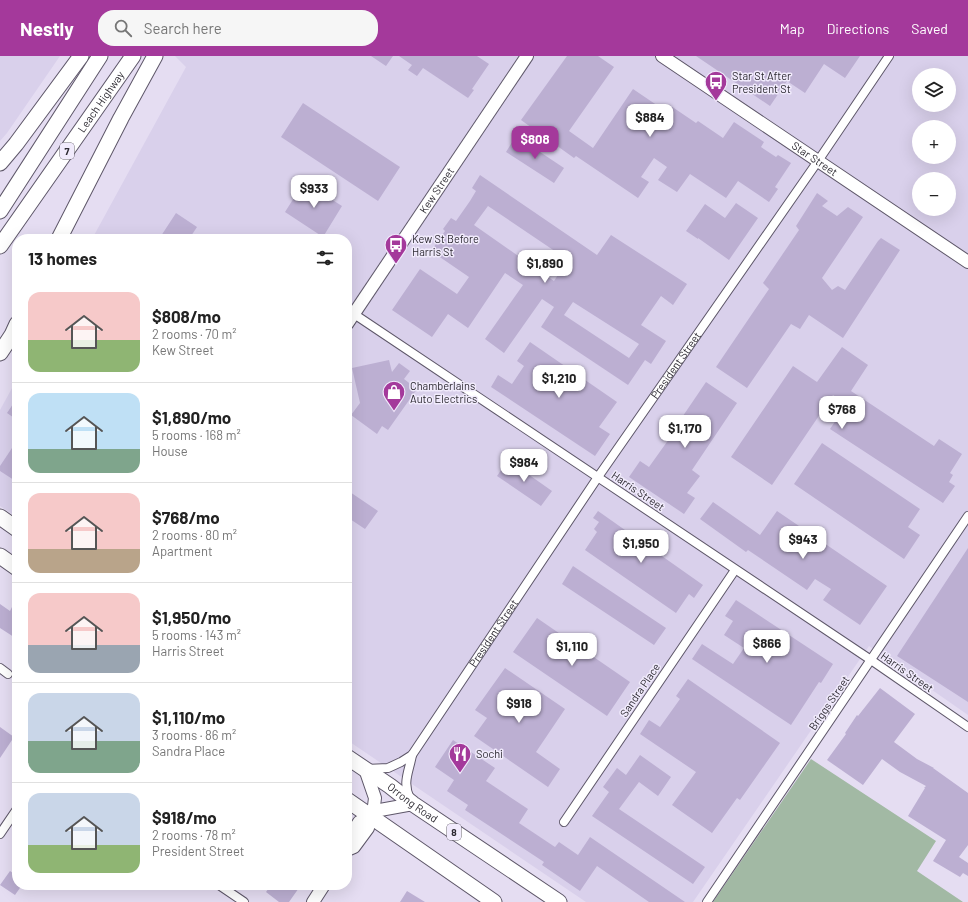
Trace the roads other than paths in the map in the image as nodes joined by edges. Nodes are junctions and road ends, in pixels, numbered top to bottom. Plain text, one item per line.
1 (81, 56) edge
2 (100, 56) edge
3 (133, 56) edge
4 (155, 56) edge
5 (527, 56) edge
6 (662, 56) edge
7 (889, 56) edge
8 (818, 161) junction
9 (0, 163) edge
10 (0, 211) edge
11 (62, 234) edge
12 (0, 246) edge
13 (968, 262) edge
14 (352, 316) edge
15 (352, 320) edge
16 (12, 335) edge
17 (0, 353) edge
18 (598, 477) junction
19 (968, 516) edge
20 (0, 517) edge
21 (12, 525) edge
22 (0, 556) edge
23 (12, 564) edge
24 (735, 570) junction
25 (871, 660) junction
26 (0, 668) edge
27 (8, 674) dead end
28 (968, 728) edge
29 (412, 756) junction
30 (352, 760) edge
31 (365, 769) junction
32 (352, 804) edge
33 (413, 804) junction
34 (12, 816) edge
35 (370, 817) junction
36 (564, 822) dead end
37 (352, 833) edge
38 (0, 834) edge
39 (352, 848) edge
40 (226, 890) edge
41 (321, 890) edge
42 (244, 902) edge
43 (313, 902) edge
44 (494, 902) edge
45 (559, 902) edge
46 (707, 902) edge

1 - 9 highway
2 - 10 highway, 7
3 - 12 highway, Leach Highway / 7
4 - 11 highway
5 - 14 street, Kew Street
6 - 8 street, Star Street
7 - 8 street, President Street
8 - 13 street, Star Street
8 - 18 street, President Street
15 - 18 street, Harris Street
16 - 17 highway
18 - 24 street, Harris Street
18 - 29 street, President Street
19 - 25 street, Briggs Street
20 - 21 highway
22 - 23 highway
24 - 25 street, Harris Street
24 - 36 street, Sandra Place
25 - 28 street, Harris Street
25 - 46 street, Briggs Street
26 - 27 street
29 - 31 street, President Street
29 - 33 street, President Street
30 - 31 highway, Orrong Road / 8
31 - 33 highway, Orrong Road / 8
31 - 35 street
32 - 35 highway
33 - 35 street
33 - 45 highway, Orrong Road / 8
34 - 38 street
35 - 37 street
35 - 39 street
35 - 44 highway
40 - 42 street
41 - 43 street

